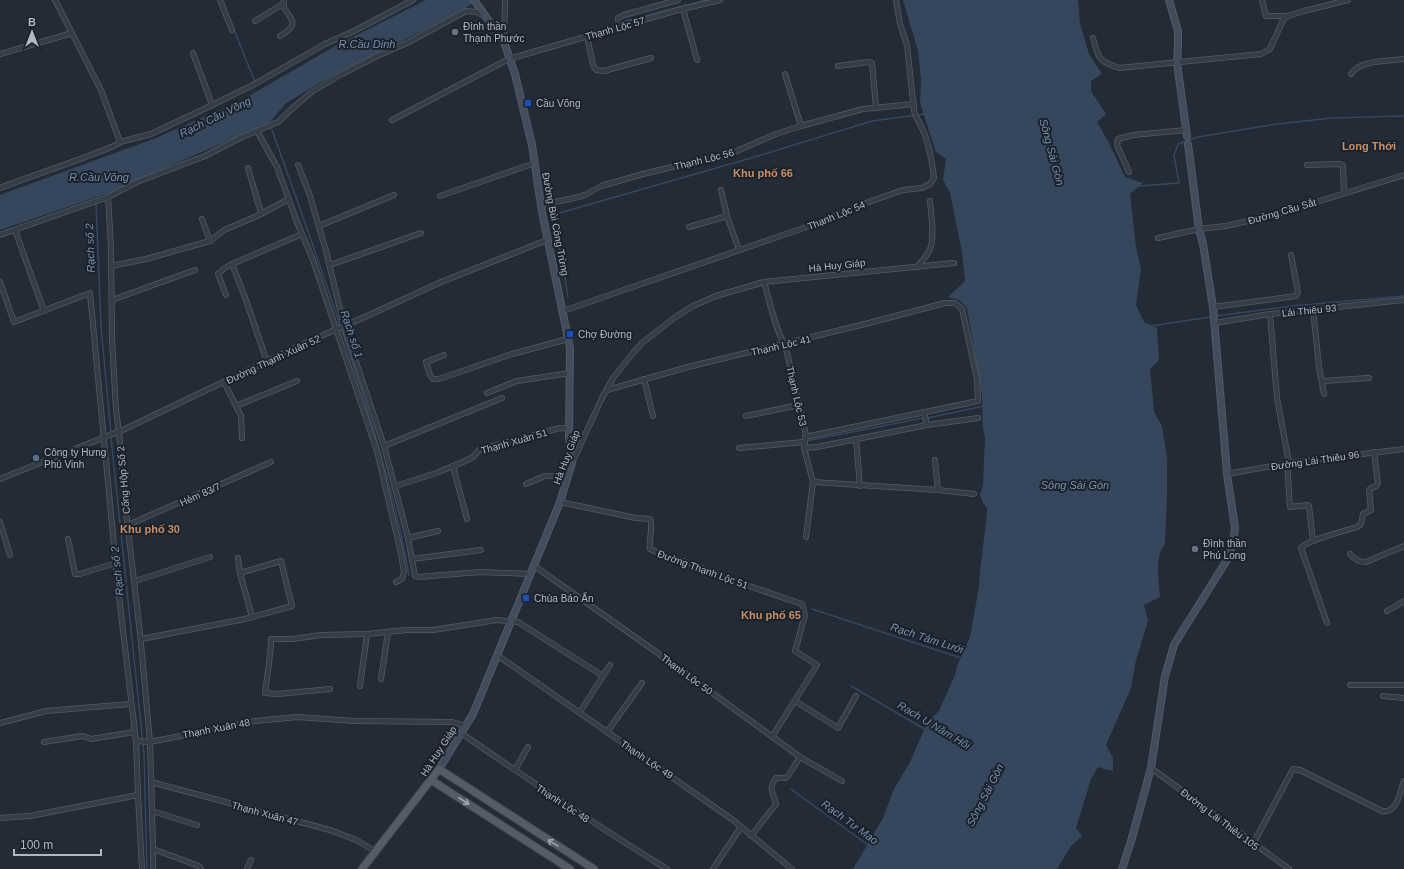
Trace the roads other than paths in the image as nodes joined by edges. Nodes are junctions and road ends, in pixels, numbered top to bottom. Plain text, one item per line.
1 (55, 0) edge
2 (220, 0) edge
3 (413, 0) edge
4 (474, 0) edge
5 (505, 0) edge
6 (678, 0) edge
7 (720, 0) edge
8 (896, 0) edge
9 (1170, 0) edge
10 (1262, 0) edge
11 (1348, 0) edge
12 (284, 2) edge
13 (1335, 2) edge
14 (668, 3) edge
15 (682, 9) junction
16 (671, 12) junction
17 (1288, 16) junction
18 (487, 18) junction
19 (255, 21) dead end
20 (619, 27) junction
21 (232, 30) dead end
22 (72, 33) junction
23 (280, 36) dead end
24 (587, 36) junction
25 (1093, 38) dead end
26 (504, 42) junction
27 (193, 53) dead end
28 (0, 54) edge
29 (651, 58) dead end
30 (510, 59) junction
31 (1404, 59) edge
32 (697, 60) dead end
33 (1177, 63) junction
34 (838, 66) dead end
35 (785, 74) dead end
36 (1351, 74) dead end
37 (914, 104) junction
38 (212, 105) junction
39 (876, 108) junction
40 (392, 120) dead end
41 (801, 126) junction
42 (257, 131) junction
43 (1186, 133) junction
44 (120, 142) junction
45 (1188, 144) joint
46 (534, 163) junction
47 (298, 165) dead end
48 (1307, 165) dead end
49 (248, 168) dead end
50 (1129, 172) dead end
51 (1404, 175) edge
52 (0, 188) edge
53 (721, 190) dead end
54 (1344, 193) junction
55 (394, 195) dead end
56 (440, 196) dead end
57 (108, 197) junction
58 (288, 199) junction
59 (930, 201) dead end
60 (541, 205) junction
61 (261, 213) junction
62 (727, 216) junction
63 (202, 219) dead end
64 (319, 226) junction
65 (689, 227) dead end
66 (1199, 229) junction
67 (15, 230) junction
68 (421, 233) dead end
69 (302, 234) junction
70 (0, 235) edge
71 (1158, 238) dead end
72 (547, 240) junction
73 (210, 241) junction
74 (739, 250) junction
75 (1291, 255) dead end
76 (954, 263) dead end
77 (232, 264) junction
78 (111, 266) junction
79 (330, 266) junction
80 (917, 267) junction
81 (195, 270) dead end
82 (0, 282) edge
83 (764, 282) junction
84 (226, 295) dead end
85 (112, 300) junction
86 (1404, 300) edge
87 (1313, 309) junction
88 (1213, 310) junction
89 (44, 311) junction
90 (563, 311) junction
91 (1270, 314) junction
92 (1215, 322) junction
93 (344, 326) junction
94 (337, 329) junction
95 (568, 339) junction
96 (784, 343) junction
97 (444, 355) dead end
98 (267, 362) junction
99 (570, 373) junction
100 (1369, 378) dead end
101 (644, 379) junction
102 (297, 381) dead end
103 (1322, 381) junction
104 (224, 382) junction
105 (606, 390) junction
106 (487, 393) dead end
107 (1324, 394) dead end
108 (502, 398) dead end
109 (799, 404) junction
110 (236, 406) junction
111 (924, 412) junction
112 (653, 416) dead end
113 (746, 416) dead end
114 (978, 418) dead end
115 (927, 425) junction
116 (569, 429) junction
117 (119, 432) junction
118 (104, 438) junction
119 (242, 438) dead end
120 (856, 439) junction
121 (805, 440) junction
122 (384, 446) junction
123 (739, 448) dead end
124 (804, 448) junction
125 (1404, 449) edge
126 (1374, 452) junction
127 (935, 460) dead end
128 (271, 462) dead end
129 (572, 463) junction
130 (1288, 463) junction
131 (453, 466) junction
132 (1227, 474) junction
133 (568, 476) junction
134 (0, 479) edge
135 (813, 482) junction
136 (526, 484) dead end
137 (396, 486) junction
138 (860, 486) junction
139 (938, 490) junction
140 (974, 494) dead end
141 (560, 502) junction
142 (468, 519) dead end
143 (0, 522) edge
144 (128, 525) junction
145 (438, 532) dead end
146 (806, 537) dead end
147 (408, 538) junction
148 (68, 539) dead end
149 (1313, 541) junction
150 (1404, 546) edge
151 (481, 550) dead end
152 (1350, 554) dead end
153 (10, 555) dead end
154 (210, 557) dead end
155 (238, 558) dead end
156 (412, 559) junction
157 (116, 563) junction
158 (533, 565) junction
159 (240, 573) junction
160 (530, 574) junction
161 (134, 581) junction
162 (396, 582) dead end
163 (1404, 602) edge
164 (1387, 611) dead end
165 (252, 617) junction
166 (512, 621) junction
167 (1326, 623) dead end
168 (388, 632) junction
169 (367, 634) junction
170 (141, 639) junction
171 (497, 655) junction
172 (610, 665) dead end
173 (603, 676) junction
174 (381, 679) dead end
175 (642, 682) dead end
176 (1350, 685) dead end
177 (1404, 685) edge
178 (360, 686) dead end
179 (330, 689) dead end
180 (856, 696) dead end
181 (1382, 696) dead end
182 (1404, 698) edge
183 (795, 700) junction
184 (130, 704) junction
185 (580, 712) junction
186 (0, 723) edge
187 (466, 726) junction
188 (134, 732) junction
189 (606, 732) junction
190 (461, 733) junction
191 (772, 737) junction
192 (136, 741) junction
193 (44, 742) dead end
194 (150, 742) junction
195 (528, 747) dead end
196 (800, 757) junction
197 (1151, 768) junction
198 (439, 769) junction
199 (515, 770) junction
200 (431, 780) junction
201 (842, 781) dead end
202 (1404, 781) edge
203 (151, 782) junction
204 (138, 795) junction
205 (152, 810) junction
206 (0, 818) edge
207 (197, 825) dead end
208 (741, 827) junction
209 (751, 836) junction
210 (1253, 844) junction
211 (153, 849) junction
212 (375, 851) junction
213 (251, 860) dead end
214 (142, 869) edge
215 (153, 869) edge
216 (201, 869) edge
217 (247, 869) edge
218 (362, 869) edge
219 (570, 869) edge
220 (594, 869) edge
221 (667, 869) edge
222 (712, 869) edge
223 (792, 869) edge
224 (1123, 869) edge
225 (1289, 869) edge

1 - 22 street
2 - 21 street
3 - 38 street
4 - 18 street, Đường Bùi Công Trừng
5 - 26 street
6 - 14 street
7 - 15 street, Thạnh Lộc 57
8 - 37 street, Thạnh Lộc 54
9 - 33 street
10 - 17 street
11 - 13 street
12 - 19 street
12 - 23 street
13 - 17 street
14 - 16 street
14 - 20 street
15 - 16 street, Thạnh Lộc 57
15 - 32 street
16 - 20 street, Thạnh Lộc 57
17 - 33 street
18 - 26 street, Đường Bùi Công Trừng
18 - 42 street
20 - 24 street, Thạnh Lộc 57
22 - 28 street
22 - 44 street
24 - 29 street
24 - 30 street, Thạnh Lộc 57
25 - 33 street
26 - 30 street, Đường Bùi Công Trừng
27 - 38 street
30 - 40 street, Thạnh Lộc 57
30 - 46 street, Đường Bùi Công Trừng
31 - 36 street
33 - 43 street
34 - 39 street
35 - 41 street
37 - 39 street, Thạnh Lộc 56
37 - 74 street, Thạnh Lộc 54
38 - 44 street
39 - 41 street, Thạnh Lộc 56
41 - 60 street, Thạnh Lộc 56
42 - 57 street
42 - 58 street
43 - 45 street
43 - 50 street
44 - 52 street
45 - 66 street
46 - 56 street
46 - 60 street, Đường Bùi Công Trừng
47 - 64 street
48 - 54 street
49 - 61 street
51 - 54 street, Đường Cầu Sắt
53 - 62 street
54 - 66 street, Đường Cầu Sắt
55 - 64 street
57 - 67 street
57 - 78 street, Cống Hộp Số 2
58 - 61 street
58 - 69 street
59 - 80 street
60 - 72 street, Đường Bùi Công Trừng
61 - 73 street
62 - 65 street
62 - 74 street
63 - 73 street
64 - 79 street
66 - 71 street, Đường Cầu Sắt
66 - 88 street
67 - 70 street
67 - 89 street
68 - 79 street
69 - 77 street
69 - 94 street
72 - 90 street, Đường Bùi Công Trừng
72 - 93 street, Đường Thạnh Xuân 52
73 - 78 street
74 - 90 street, Thạnh Lộc 54
75 - 88 street
76 - 80 street, Hà Huy Giáp
77 - 84 street
77 - 98 street
78 - 85 street, Cống Hộp Số 2
79 - 93 street
80 - 83 street, Hà Huy Giáp
81 - 85 street
82 - 89 street
83 - 96 street, Thạnh Lộc 53
83 - 105 street, Hà Huy Giáp
85 - 117 street, Cống Hộp Số 2
86 - 87 street, Lái Thiêu 93
87 - 91 street, Lái Thiêu 93
87 - 103 street
88 - 92 street
89 - 118 street
90 - 95 street, Đường Bùi Công Trừng
91 - 92 street, Lái Thiêu 93
91 - 130 street
92 - 132 street
93 - 94 street, Đường Thạnh Xuân 52
93 - 122 street
94 - 98 street, Đường Thạnh Xuân 52
94 - 162 street
95 - 97 street
95 - 99 street, Đường Bùi Công Trừng
96 - 101 street, Thạnh Lộc 41
96 - 109 street, Thạnh Lộc 53
96 - 111 street, Thạnh Lộc 41
98 - 104 street, Đường Thạnh Xuân 52
99 - 106 street
99 - 116 street, Đường Bùi Công Trừng
100 - 103 street
101 - 105 street, Thạnh Lộc 41
101 - 112 street
102 - 110 street
103 - 107 street
104 - 110 street
104 - 117 street, Đường Thạnh Xuân 52
105 - 129 street, Hà Huy Giáp
108 - 122 street
109 - 113 street
109 - 121 street, Thạnh Lộc 53
110 - 119 street
111 - 115 street
111 - 121 street
114 - 115 street
115 - 120 street
116 - 129 street, Đường Bùi Công Trừng
116 - 131 street, Thạnh Xuân 51
117 - 118 street, Đường Thạnh Xuân 52
117 - 144 street, Cống Hộp Số 2
118 - 134 street, Đường Thạnh Xuân 52
118 - 157 street
120 - 124 street
120 - 138 street
121 - 123 street
121 - 124 street, Thạnh Lộc 53
122 - 137 street
124 - 135 street, Thạnh Lộc 53
125 - 126 street, Đường Lái Thiêu 96
126 - 130 street, Đường Lái Thiêu 96
126 - 149 street
127 - 139 street
128 - 144 street, Hẻm 83/7
129 - 133 street, Hà Huy Giáp
130 - 132 street, Đường Lái Thiêu 96
130 - 149 street
131 - 137 street, Thạnh Xuân 51
131 - 142 street
132 - 197 street
133 - 136 street
133 - 141 street, Hà Huy Giáp
135 - 138 street
135 - 146 street, Thạnh Lộc 53
137 - 147 street
138 - 139 street
139 - 140 street
141 - 158 street, Hà Huy Giáp
141 - 183 street, Đường Thạnh Lộc 51
143 - 153 street
144 - 161 street, Cống Hộp Số 2
145 - 147 street
147 - 156 street
148 - 157 street
149 - 167 street
150 - 152 street
151 - 156 street
154 - 161 street
155 - 159 street
156 - 160 street
157 - 184 street
158 - 160 street, Hà Huy Giáp
158 - 191 street, Thạnh Lộc 50
159 - 165 street
159 - 165 street
160 - 166 street, Hà Huy Giáp
161 - 170 street, Cống Hộp Số 2
163 - 164 street
165 - 170 street
166 - 168 street
166 - 171 street, Hà Huy Giáp
166 - 173 street
168 - 169 street
168 - 174 street
169 - 178 street
169 - 179 street
170 - 194 street, Cống Hộp Số 2
171 - 185 street, Thạnh Lộc 49
171 - 187 street, Hà Huy Giáp
172 - 173 street
173 - 185 street
175 - 189 street
176 - 177 street
180 - 183 street
181 - 182 street
183 - 191 street
184 - 186 street
184 - 188 street
185 - 189 street, Thạnh Lộc 49
187 - 190 street, Hà Huy Giáp
187 - 194 street, Thạnh Xuân 48
188 - 192 street
188 - 193 street
189 - 208 street, Thạnh Lộc 49
190 - 198 street, Hà Huy Giáp
190 - 199 street, Thạnh Lộc 48
191 - 196 street, Thạnh Lộc 50
192 - 194 street, Thạnh Xuân 48
192 - 204 street
194 - 203 street, Cống Hộp Số 2
195 - 199 street
196 - 201 street, Thạnh Lộc 50
196 - 209 street
197 - 210 street, Đường Lái Thiêu 105
197 - 224 street
198 - 200 main road, Hà Huy Giáp
220 -> 198 main road
199 - 221 street, Thạnh Lộc 48
200 - 212 main road, Hà Huy Giáp
200 -> 219 main road
202 - 210 street
203 - 205 street, Cống Hộp Số 2
203 - 212 street, Thạnh Xuân 47
204 - 206 street
204 - 214 street
205 - 207 street
205 - 211 street, Cống Hộp Số 2
208 - 209 street, Thạnh Lộc 49
208 - 222 street
209 - 223 street, Thạnh Lộc 49
210 - 225 street, Đường Lái Thiêu 105
211 - 215 street, Cống Hộp Số 2
211 - 216 street
212 - 218 main road, Hà Huy Giáp
213 - 217 street

